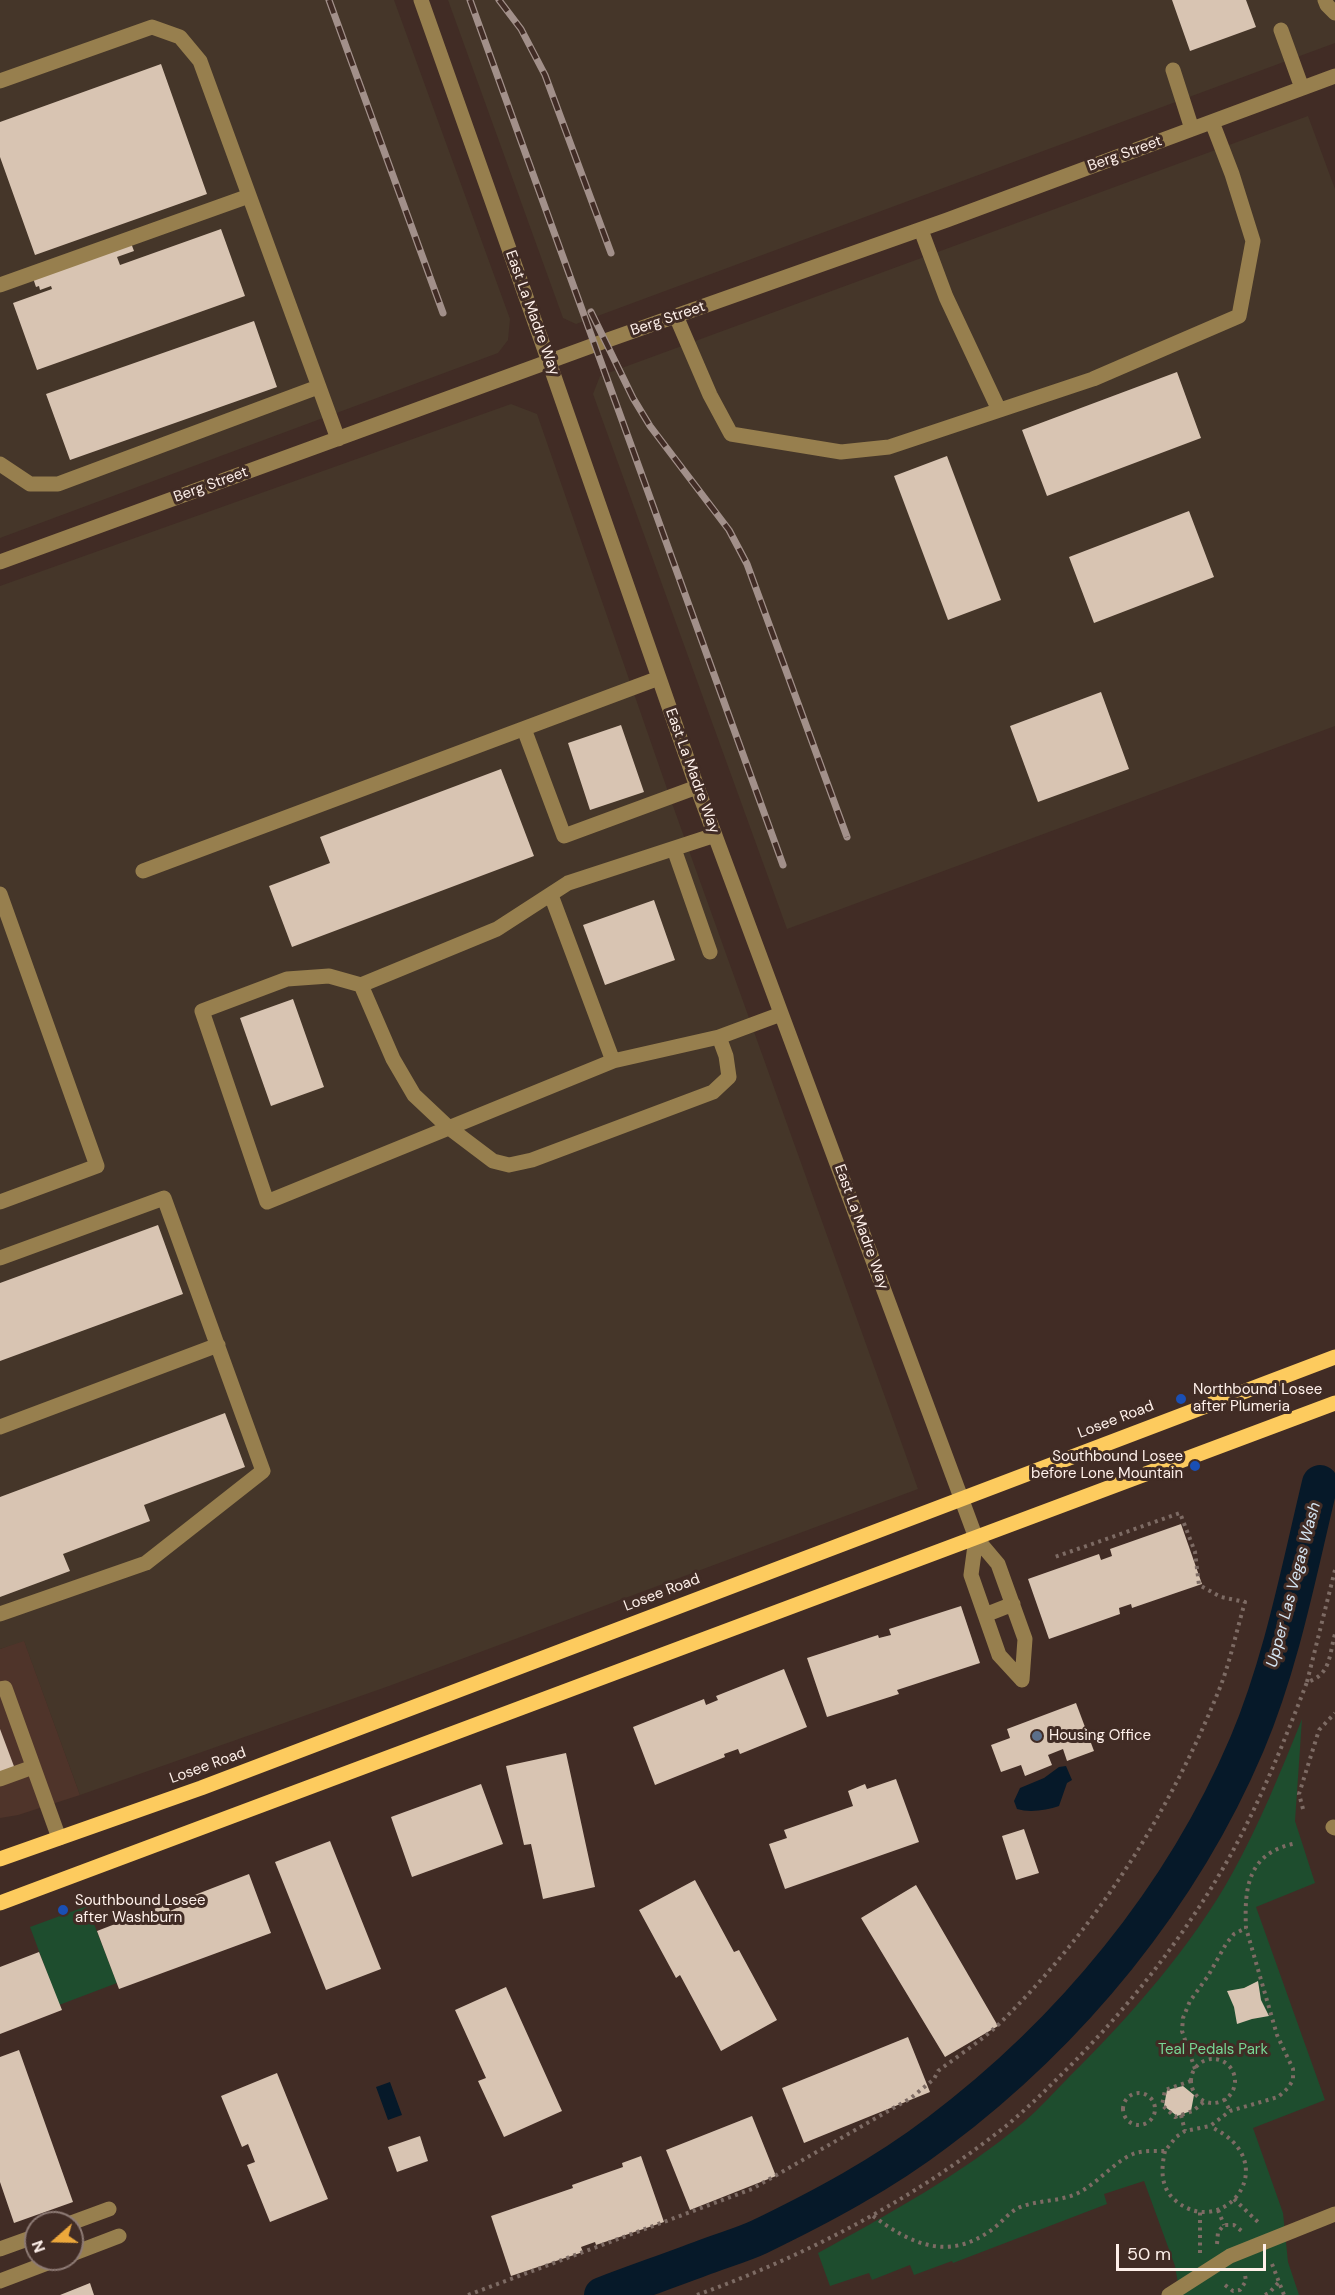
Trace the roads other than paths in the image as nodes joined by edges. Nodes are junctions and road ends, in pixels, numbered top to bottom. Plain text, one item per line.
1 (421, 0) edge
2 (1325, 0) edge
3 (1335, 13) edge
4 (1281, 30) dead end
5 (1173, 69) dead end
6 (1335, 76) edge
7 (0, 81) edge
8 (1302, 88) junction
9 (1212, 122) junction
10 (1192, 129) junction
11 (249, 196) junction
12 (921, 230) junction
13 (0, 285) edge
14 (676, 316) junction
15 (549, 362) junction
16 (318, 387) junction
17 (999, 410) junction
18 (338, 439) junction
19 (0, 464) edge
20 (0, 562) edge
21 (659, 678) junction
22 (524, 729) junction
23 (697, 786) junction
24 (715, 835) junction
25 (674, 849) junction
26 (143, 871) dead end
27 (0, 894) edge
28 (551, 895) junction
29 (711, 952) dead end
30 (361, 985) junction
31 (781, 1014) junction
32 (719, 1037) junction
33 (613, 1061) junction
34 (448, 1127) junction
35 (0, 1202) edge
36 (0, 1258) edge
37 (218, 1345) junction
38 (1335, 1357) edge
39 (1335, 1403) edge
40 (0, 1427) edge
41 (961, 1498) junction
42 (976, 1538) junction
43 (1013, 1604) junction
44 (0, 1614) edge
45 (985, 1615) junction
46 (0, 1689) edge
47 (33, 1767) junction
48 (0, 1779) edge
49 (59, 1838) junction
50 (0, 1860) edge
51 (0, 1903) edge
52 (109, 2209) dead end
53 (1335, 2214) edge
54 (84, 2218) edge
55 (119, 2236) dead end
56 (24, 2242) edge
57 (0, 2249) edge
58 (84, 2249) edge
59 (24, 2271) edge
60 (0, 2282) edge
61 (1169, 2295) edge

1 - 15 street, East La Madre Way
2 - 3 street
4 - 8 street
5 - 10 street
6 - 8 street, Berg Street
7 - 11 street
8 - 9 street, Berg Street
9 - 10 street, Berg Street
9 - 17 street
10 - 12 street, Berg Street
11 - 13 street
11 - 16 street
12 - 14 street, Berg Street
12 - 17 street
14 - 15 street, Berg Street
14 - 17 street
15 - 18 street, Berg Street
15 - 21 street, East La Madre Way
16 - 18 street
16 - 19 street
18 - 20 street, Berg Street
21 - 22 street
21 - 23 street, East La Madre Way
22 - 23 street
22 - 26 street
23 - 24 street, East La Madre Way
24 - 25 street
24 - 31 street, East La Madre Way
25 - 28 street
25 - 29 street
27 - 35 street
28 - 30 street
28 - 33 street
30 - 34 street
30 - 34 street
31 - 32 street
31 - 41 street, East La Madre Way
32 - 33 street
32 - 34 street
33 - 34 street
36 - 37 street
37 - 40 street
37 - 44 street
38 - 41 main road, Losee Road
39 - 42 main road
41 - 42 street, East La Madre Way
41 - 49 main road, Losee Road
42 - 43 street, East La Madre Way
42 - 45 street, East La Madre Way
42 - 51 main road
43 - 45 street
43 - 45 street, East La Madre Way
46 - 47 street
47 - 48 street
47 - 49 street
49 - 50 main road, Losee Road
52 - 54 street
53 - 61 street
55 - 58 street
56 - 57 street
59 - 60 street

